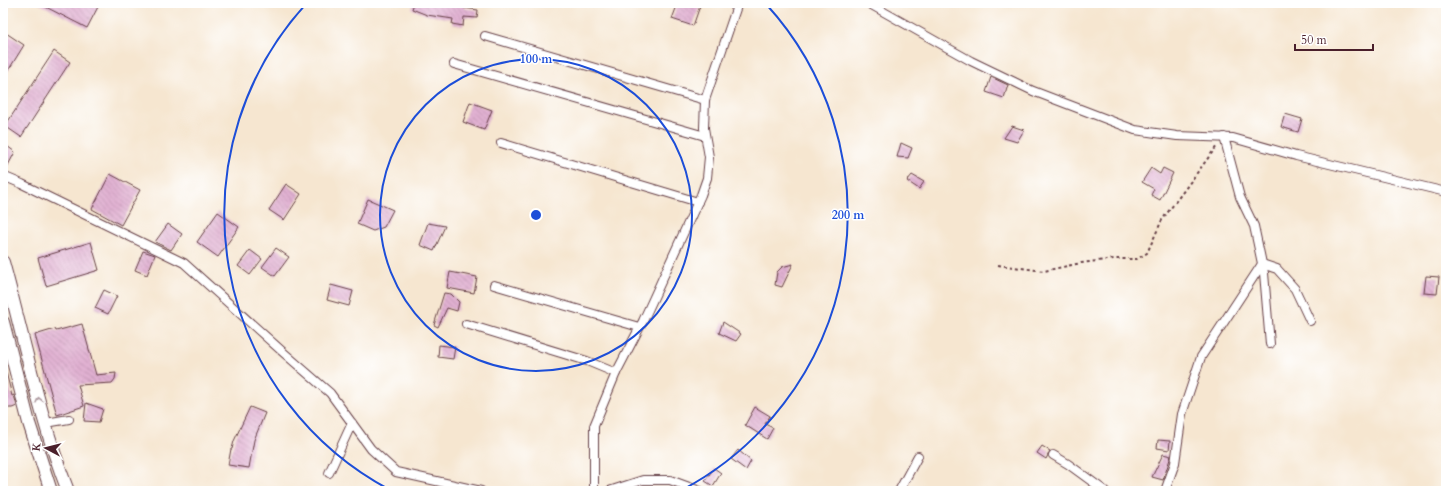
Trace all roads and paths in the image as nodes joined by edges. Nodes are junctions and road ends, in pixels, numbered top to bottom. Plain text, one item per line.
1 (738, 3) edge
2 (868, 3) edge
3 (485, 36) dead end
4 (454, 64) dead end
5 (705, 100) junction
6 (705, 136) junction
7 (1224, 137) junction
8 (501, 143) dead end
9 (3, 176) edge
10 (1446, 192) edge
11 (698, 202) junction
12 (3, 262) edge
13 (1262, 264) junction
14 (998, 265) dead end
15 (494, 285) dead end
16 (1310, 321) dead end
17 (3, 322) edge
18 (466, 324) dead end
19 (639, 327) junction
20 (1270, 344) dead end
21 (616, 373) junction
22 (69, 419) dead end
23 (46, 423) junction
24 (352, 423) junction
25 (1053, 455) dead end
26 (918, 456) dead end
27 (329, 473) dead end
28 (51, 491) edge
29 (68, 491) edge
30 (481, 491) edge
31 (594, 491) edge
32 (609, 491) edge
33 (700, 491) edge
34 (899, 491) edge
35 (1105, 491) edge
36 (1165, 491) edge

1 - 5 street
2 - 7 street
3 - 5 street
4 - 6 street
5 - 6 street
6 - 11 street
7 - 10 street
7 - 13 street
7 - 14 path
8 - 11 street
9 - 24 street
11 - 19 street
23 -> 12 street
13 - 16 street
13 - 20 street
13 - 36 street
15 - 19 street
17 - 28 street
18 - 21 street
19 - 21 street
21 - 31 street
22 - 23 street
23 - 29 street
24 - 27 street
24 - 30 street
25 - 35 street
26 - 34 street
32 - 33 street

